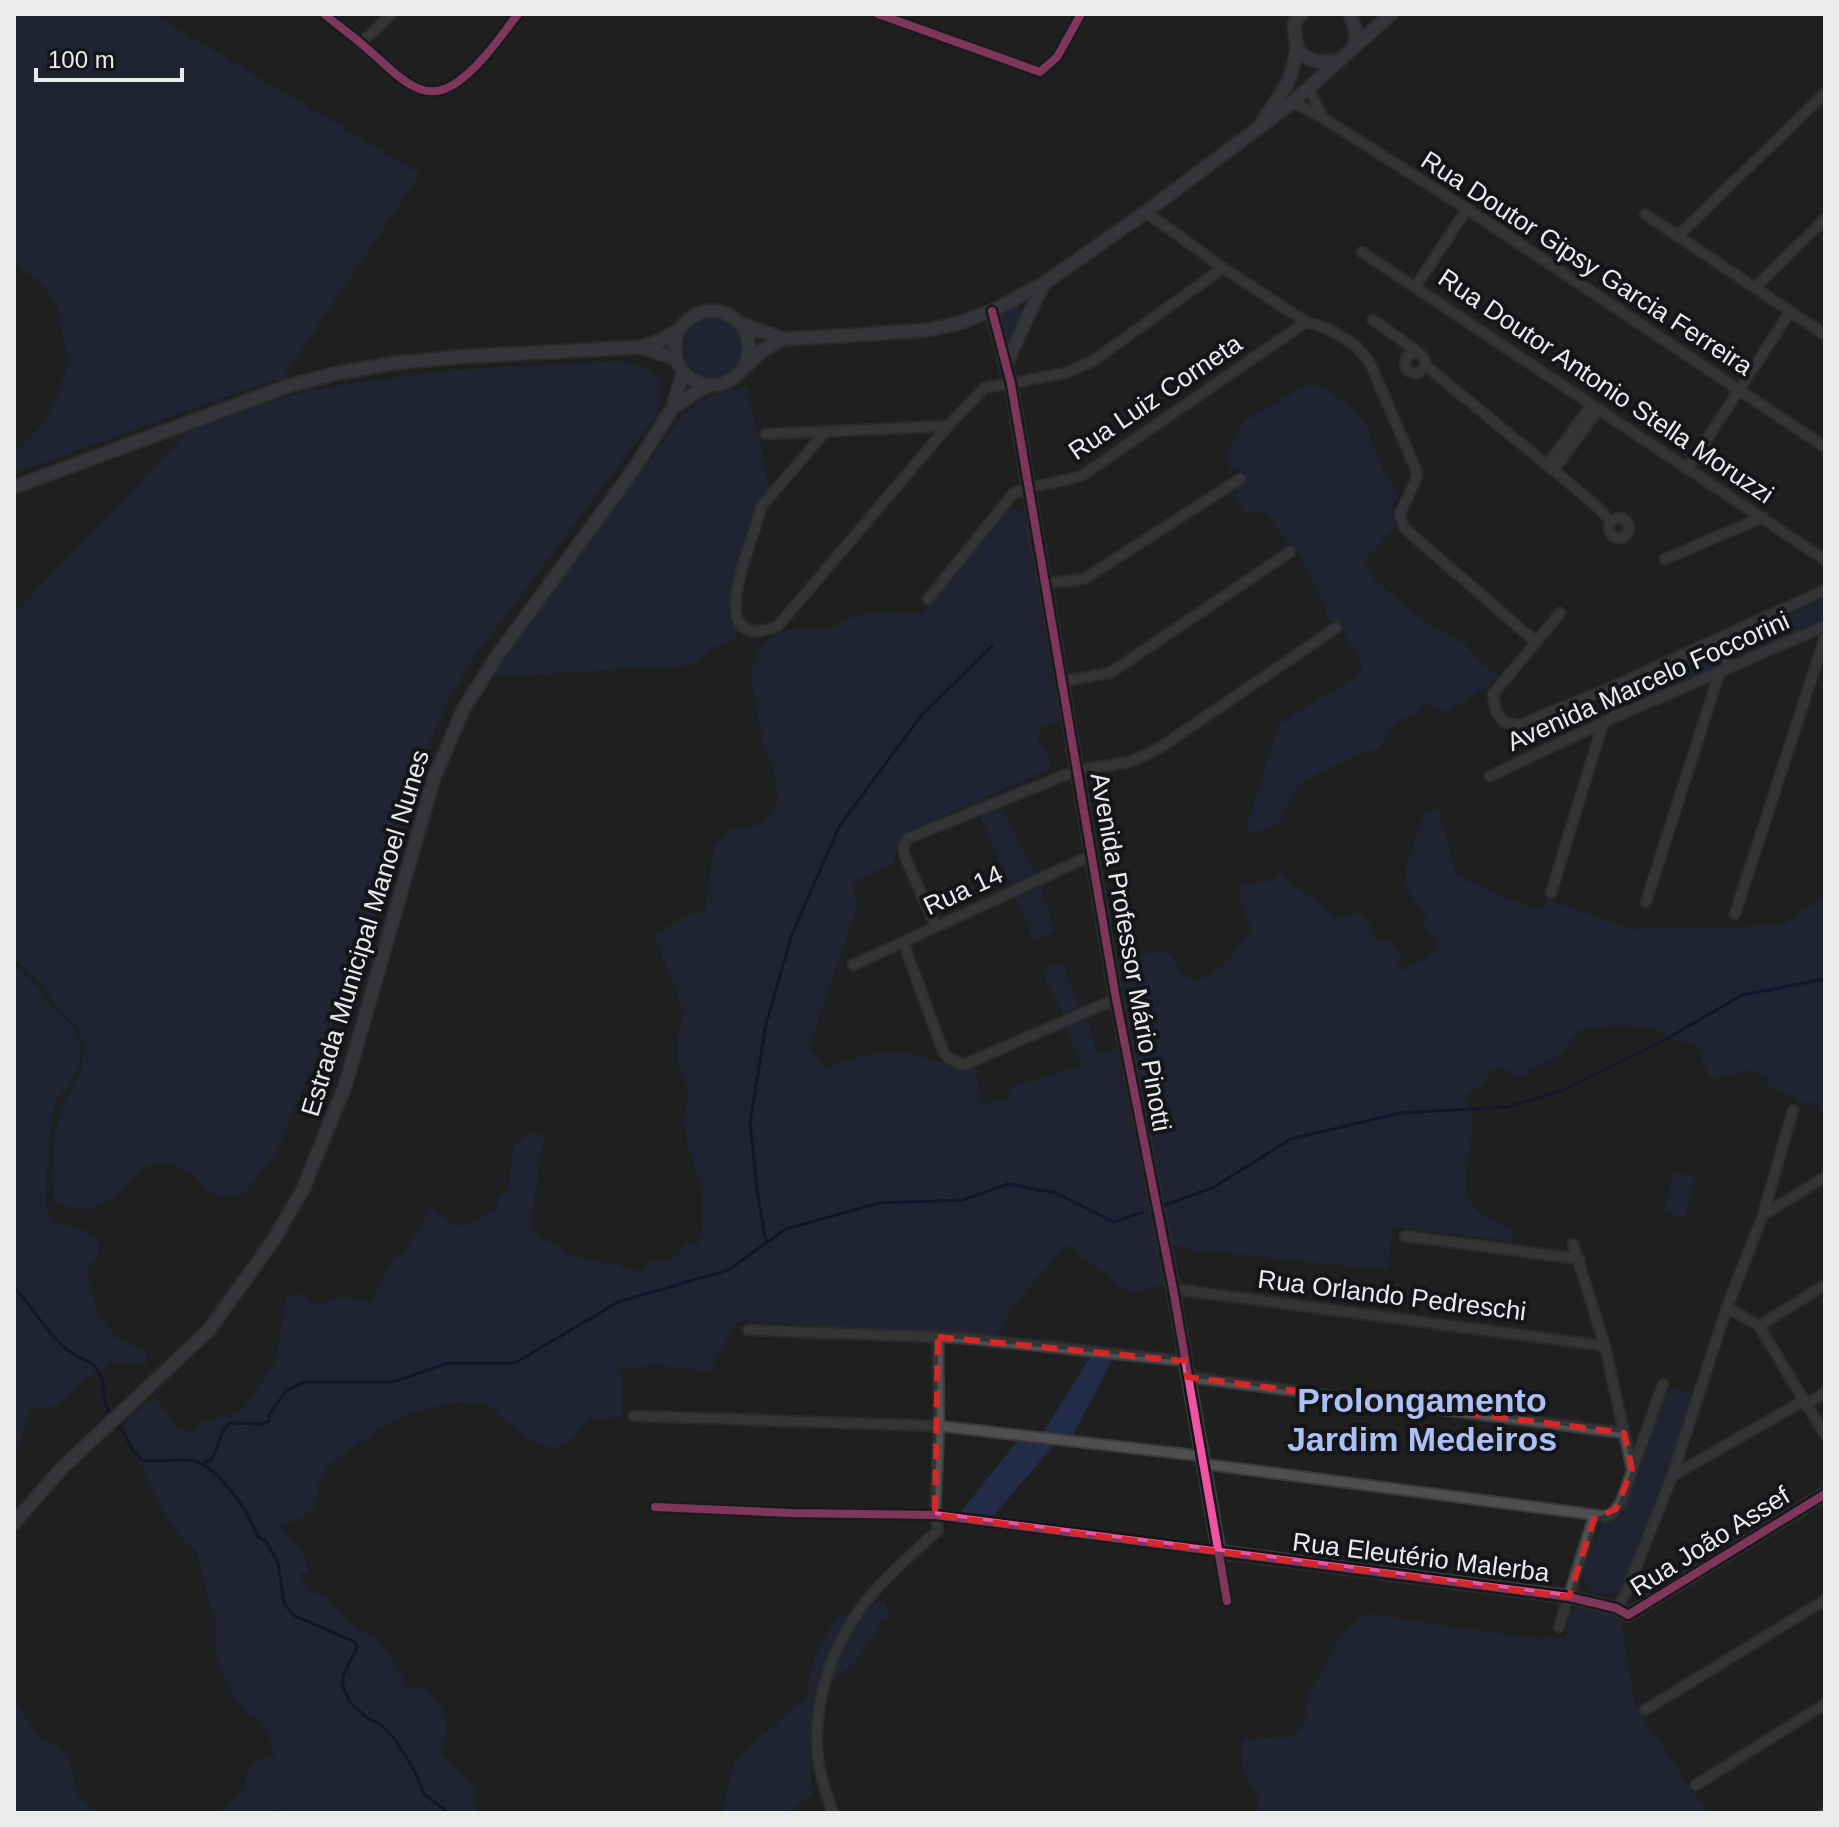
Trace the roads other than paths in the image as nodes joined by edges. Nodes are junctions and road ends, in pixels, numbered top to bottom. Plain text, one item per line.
1 (324, 14) edge
2 (391, 14) edge
3 (518, 14) edge
4 (878, 14) edge
5 (1081, 14) edge
6 (1350, 14) edge
7 (1391, 14) edge
8 (1297, 17) edge
9 (361, 43) junction
10 (1354, 47) junction
11 (1297, 49) junction
12 (1338, 61) junction
13 (1287, 84) junction
14 (1309, 89) junction
15 (1825, 93) edge
16 (1293, 102) junction
17 (1323, 118) junction
18 (1259, 127) junction
19 (1467, 209) junction
20 (1146, 212) junction
21 (1645, 214) dead end
22 (1825, 219) edge
23 (1678, 236) junction
24 (1362, 252) dead end
25 (1223, 268) junction
26 (1043, 284) junction
27 (1416, 286) junction
28 (1755, 288) junction
29 (992, 311) junction
30 (1790, 312) junction
31 (1373, 320) dead end
32 (1306, 322) junction
33 (742, 324) junction
34 (679, 330) junction
35 (1825, 335) edge
36 (1396, 337) junction
37 (783, 339) junction
38 (640, 347) junction
39 (1421, 354) junction
40 (676, 359) junction
41 (1007, 362) junction
42 (1405, 364) junction
43 (1425, 365) junction
44 (746, 366) junction
45 (683, 372) junction
46 (1011, 384) junction
47 (708, 385) junction
48 (1740, 390) junction
49 (673, 407) junction
50 (1596, 407) junction
51 (948, 426) junction
52 (826, 431) junction
53 (765, 434) dead end
54 (1825, 447) edge
55 (1550, 468) junction
56 (1688, 468) junction
57 (1240, 479) dead end
58 (14, 487) edge
59 (1027, 487) junction
60 (1763, 517) junction
61 (1611, 521) dead end
62 (1290, 552) dead end
63 (1665, 559) dead end
64 (1825, 560) edge
65 (1045, 583) junction
66 (1825, 590) edge
67 (928, 599) dead end
68 (1560, 613) dead end
69 (1825, 626) edge
70 (1336, 628) dead end
71 (1825, 637) edge
72 (1716, 641) junction
73 (1536, 642) junction
74 (1730, 668) junction
75 (1719, 674) junction
76 (1063, 681) junction
77 (1605, 690) junction
78 (1615, 717) junction
79 (1603, 723) junction
80 (1078, 770) junction
81 (1490, 776) dead end
82 (1092, 855) junction
83 (1551, 893) dead end
84 (1646, 902) dead end
85 (1735, 914) dead end
86 (936, 926) junction
87 (903, 942) junction
88 (853, 965) dead end
89 (1116, 999) junction
90 (1793, 1110) dead end
91 (1825, 1177) edge
92 (1763, 1215) junction
93 (1405, 1236) dead end
94 (1573, 1244) dead end
95 (1580, 1259) junction
96 (1825, 1285) edge
97 (1173, 1289) junction
98 (1727, 1307) junction
99 (1759, 1326) junction
100 (748, 1330) dead end
101 (938, 1337) junction
102 (1605, 1346) junction
103 (1185, 1361) junction
104 (1187, 1377) junction
105 (1663, 1384) dead end
106 (1825, 1393) edge
107 (1806, 1404) junction
108 (634, 1416) dead end
109 (939, 1426) junction
110 (1624, 1433) junction
111 (1825, 1435) edge
112 (1203, 1460) junction
113 (1632, 1469) junction
114 (1672, 1476) junction
115 (1825, 1494) edge
116 (655, 1507) dead end
117 (935, 1515) junction
118 (1594, 1516) junction
119 (14, 1523) edge
120 (1219, 1552) junction
121 (1569, 1597) junction
122 (1825, 1600) edge
123 (1227, 1601) dead end
124 (1616, 1608) junction
125 (1559, 1627) dead end
126 (1825, 1704) edge
127 (1645, 1710) dead end
128 (1696, 1785) dead end
129 (833, 1813) edge

1 - 9 street
2 - 9 street
3 - 9 street
4 - 5 street
6 - 10 street
7 - 10 street
8 - 11 street
10 - 12 street
11 - 12 street
11 - 13 street
12 - 14 street
13 - 16 street
13 - 18 street
14 - 16 street
14 - 17 street
15 - 23 street
16 - 17 street, Rua Doutor Gipsy Garcia Ferreira
16 - 18 street
17 - 19 street, Rua Doutor Gipsy Garcia Ferreira
18 - 20 street
19 - 27 street
19 - 48 street, Rua Doutor Gipsy Garcia Ferreira
20 - 25 street
20 - 26 street
21 - 23 street
22 - 28 street
23 - 28 street
24 - 27 street, Rua Doutor Antonio Stella Moruzzi
25 - 32 street
25 - 46 street
26 - 29 street
26 - 41 street
27 - 50 street, Rua Doutor Antonio Stella Moruzzi
28 - 30 street
29 - 37 street
29 - 41 street, Avenida Professor Mário Pinotti
30 - 35 street
30 - 48 street
31 - 36 street
32 - 59 street, Rua Luiz Corneta
32 - 73 street
33 - 34 street
33 - 37 street
33 - 44 street
34 - 38 street
34 - 40 street
36 - 39 street
36 - 42 street
37 - 44 street
38 - 40 street
38 - 58 street
39 - 42 street
39 - 43 street
40 - 45 street
41 - 46 street, Avenida Professor Mário Pinotti
42 - 43 street
43 - 55 street
44 - 47 street
45 - 47 street
45 - 49 street, Estrada Municipal Manoel Nunes
46 - 51 street
46 - 59 street, Avenida Professor Mário Pinotti
47 - 49 street, Estrada Municipal Manoel Nunes
48 - 54 street, Rua Doutor Gipsy Garcia Ferreira
48 - 56 street
49 - 119 street, Estrada Municipal Manoel Nunes
50 - 55 street
50 - 56 street, Rua Doutor Antonio Stella Moruzzi
51 - 52 street
51 - 52 street
52 - 53 street
55 - 61 street
56 - 60 street, Rua Doutor Antonio Stella Moruzzi
57 - 65 street
59 - 65 street, Avenida Professor Mário Pinotti
59 - 67 street, Rua Luiz Corneta
60 - 63 street
60 - 64 street, Rua Doutor Antonio Stella Moruzzi
62 - 76 street
65 - 76 street, Avenida Professor Mário Pinotti
66 - 72 street, Avenida Marcelo Foccorini
68 - 73 street
69 - 74 street, Avenida Marcelo Foccorini
70 - 80 street
71 - 85 street
72 - 74 street
72 - 77 street, Avenida Marcelo Foccorini
73 - 77 street, Avenida Marcelo Foccorini
74 - 75 street, Avenida Marcelo Foccorini
75 - 78 street, Avenida Marcelo Foccorini
75 - 84 street
76 - 80 street, Avenida Professor Mário Pinotti
77 - 78 street
78 - 79 street, Avenida Marcelo Foccorini
79 - 81 street, Avenida Marcelo Foccorini
79 - 83 street
80 - 82 street, Avenida Professor Mário Pinotti
80 - 86 street
82 - 86 street, Rua 14
82 - 89 street, Avenida Professor Mário Pinotti
86 - 87 street, Rua 14
87 - 88 street, Rua 14
87 - 89 street
89 - 97 street, Avenida Professor Mário Pinotti
90 - 92 street
91 - 92 street
92 - 98 street
93 - 95 street
94 - 95 street
95 - 102 street
96 - 99 street
97 - 102 street, Rua Orlando Pedreschi
97 - 103 street, Avenida Professor Mário Pinotti
98 - 99 street
98 - 114 street
99 - 107 street
100 - 101 street
101 - 103 street
101 - 109 street
102 - 110 street
103 - 104 street, Avenida Professor Mário Pinotti
104 - 110 street
104 - 112 street, Avenida Professor Mário Pinotti
105 - 113 street
106 - 107 street
107 - 111 street
107 - 114 street
108 - 109 street
109 - 112 street
109 - 117 street
110 - 113 street
112 - 118 street
112 - 120 street, Avenida Professor Mário Pinotti
113 - 118 street
114 - 124 street
115 - 124 street, Rua João Assef
116 - 117 street
117 - 120 street
117 - 129 street
118 - 121 street
120 - 121 street, Rua Eleutério Malerba
120 - 123 street, Avenida Professor Mário Pinotti
121 - 124 street, Rua Eleutério Malerba
121 - 125 street
122 - 127 street
126 - 128 street

